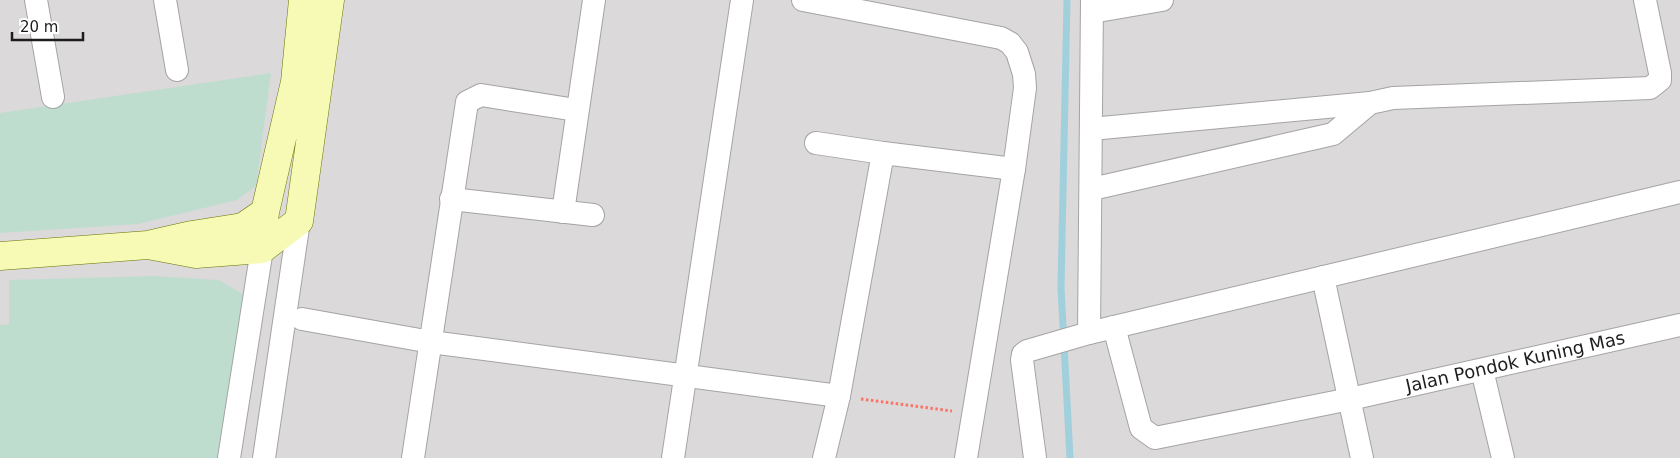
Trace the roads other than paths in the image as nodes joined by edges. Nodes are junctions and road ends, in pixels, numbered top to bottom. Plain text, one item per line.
1 (36, 0) edge
2 (164, 0) edge
3 (303, 0) edge
4 (330, 0) edge
5 (594, 0) edge
6 (742, 0) edge
7 (803, 0) edge
8 (1162, 0) edge
9 (1645, 0) edge
10 (1092, 6) edge
11 (177, 70) dead end
12 (53, 97) dead end
13 (1370, 103) junction
14 (576, 110) junction
15 (1091, 129) junction
16 (816, 144) dead end
17 (883, 153) junction
18 (1014, 169) junction
19 (1092, 189) junction
20 (1680, 192) edge
21 (451, 199) junction
22 (265, 212) junction
23 (563, 212) junction
24 (593, 215) dead end
25 (299, 221) junction
26 (148, 246) junction
27 (262, 249) junction
28 (0, 256) edge
29 (1323, 277) junction
30 (302, 319) dead end
31 (1680, 325) edge
32 (1114, 327) junction
33 (1079, 335) junction
34 (431, 342) junction
35 (1482, 370) junction
36 (686, 376) junction
37 (838, 396) junction
38 (1350, 399) junction
39 (229, 458) edge
40 (264, 458) edge
41 (412, 458) edge
42 (673, 458) edge
43 (824, 458) edge
44 (966, 458) edge
45 (1035, 458) edge
46 (1362, 458) edge
47 (1503, 458) edge

1 - 12 street
2 - 11 street
3 - 22 street
4 - 25 street
5 - 14 street
6 - 36 street
7 - 18 street
8 - 10 street
9 - 13 street
10 - 15 street
13 - 15 street
13 - 19 street
14 - 21 street
14 - 23 street
15 - 19 street
16 - 17 street
17 - 18 street
17 - 37 street
18 - 44 street
19 - 33 street
20 - 29 street
21 - 23 street
21 - 34 street
22 - 26 street
22 - 27 street
23 - 24 street
25 - 27 street
25 - 40 street
26 - 27 street
26 - 28 street
27 - 39 street
29 - 32 street
29 - 38 street
30 - 34 street
31 - 35 street, Jalan Pondok Kuning Mas
32 - 33 street
32 - 38 street, Jalan Pondok Kuning Mas
33 - 45 street
34 - 36 street
34 - 41 street
35 - 38 street, Jalan Pondok Kuning Mas
35 - 47 street
36 - 37 street
36 - 42 street
37 - 43 street
38 - 46 street

